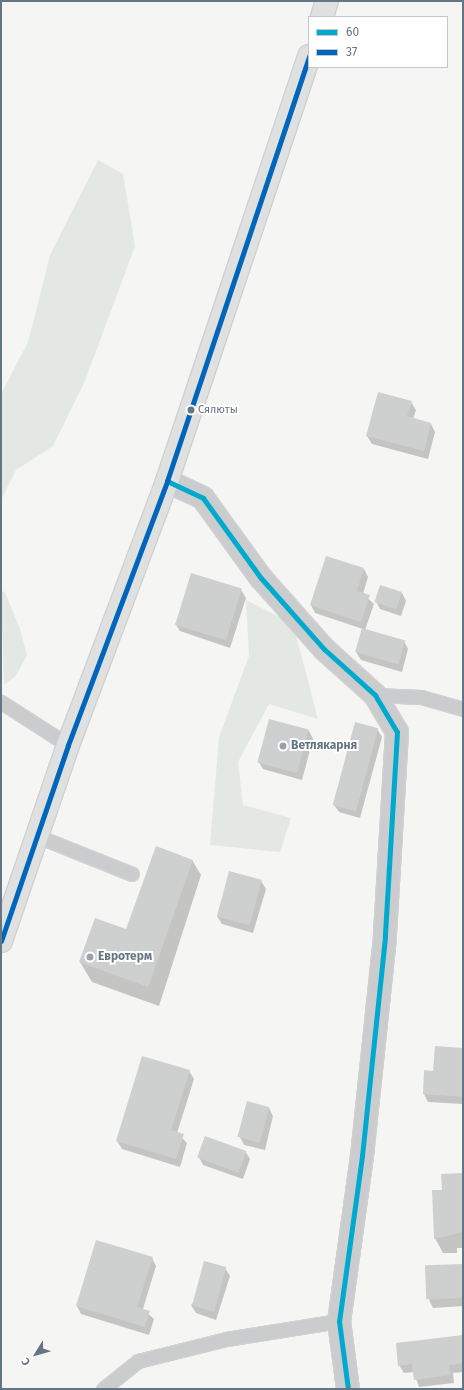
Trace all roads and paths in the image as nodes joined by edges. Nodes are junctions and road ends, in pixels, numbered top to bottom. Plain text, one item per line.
1 (327, 1) edge
2 (322, 16) edge
3 (308, 59) edge
4 (167, 481) junction
5 (374, 695) junction
6 (1, 702) edge
7 (463, 709) edge
8 (68, 745) junction
9 (37, 836) junction
10 (132, 874) dead end
11 (1, 941) edge
12 (339, 1321) junction
13 (103, 1389) edge
14 (348, 1389) edge

1 - 2 main road
3 - 4 main road
4 - 5 street
4 - 8 main road
5 - 7 lane
5 - 12 street
6 - 8 lane
8 - 9 main road
9 - 10 lane
9 - 11 main road
12 - 13 lane
12 - 14 street

